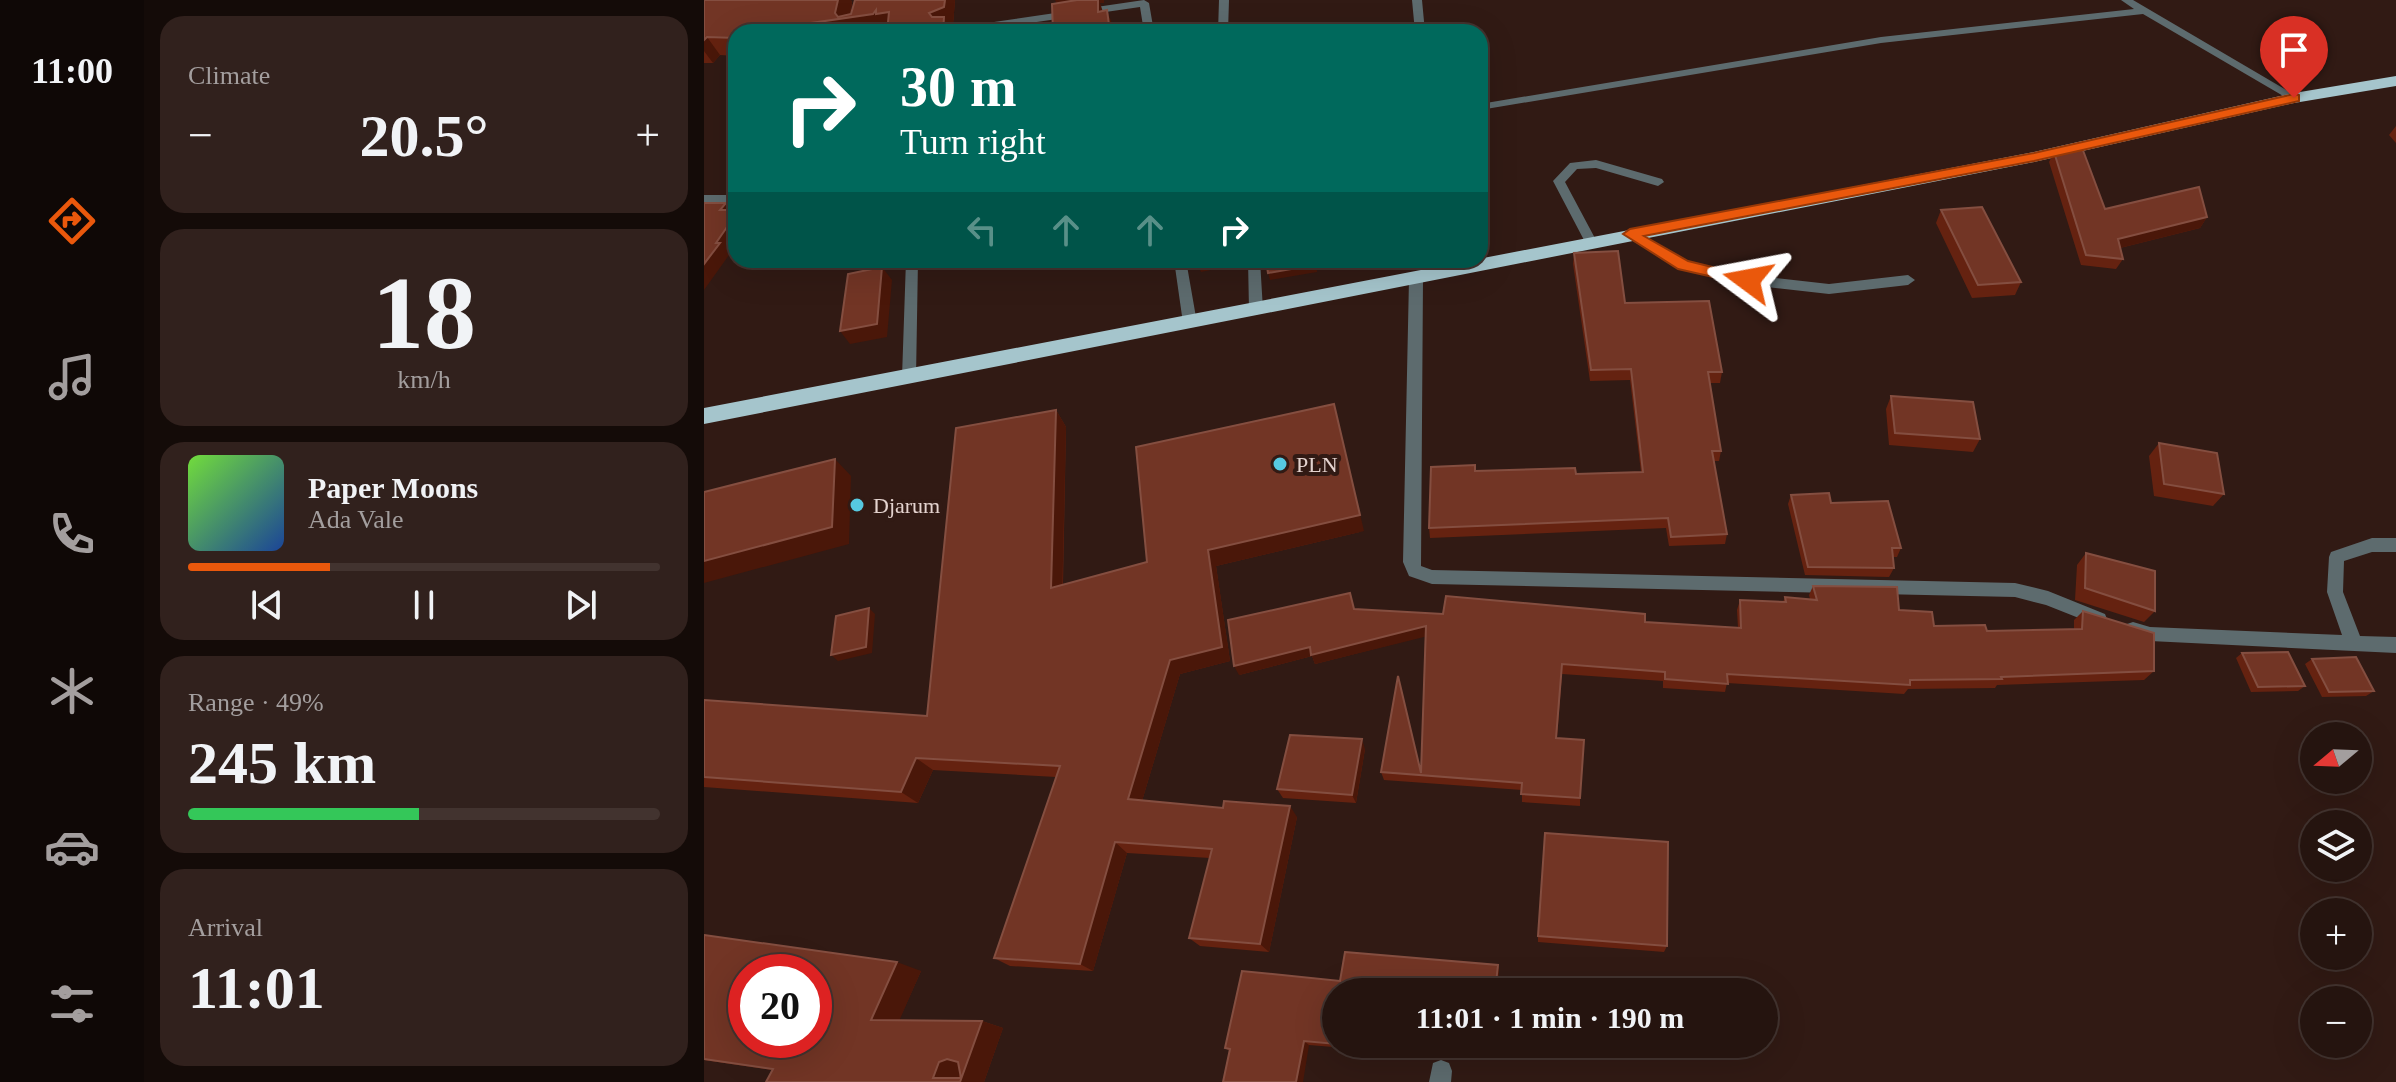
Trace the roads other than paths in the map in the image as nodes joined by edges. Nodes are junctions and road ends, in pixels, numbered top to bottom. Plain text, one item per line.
1 (1224, 0) edge
2 (1417, 0) edge
3 (2126, 0) edge
4 (1144, 1) edge
5 (2142, 11) junction
6 (997, 24) edge
7 (1148, 24) edge
8 (1223, 24) edge
9 (1419, 24) edge
10 (2396, 81) edge
11 (2294, 98) junction
12 (1488, 106) edge
13 (1658, 182) dead end
14 (704, 199) edge
15 (728, 199) edge
16 (1630, 234) junction
17 (1591, 242) junction
18 (1488, 260) edge
19 (912, 268) edge
20 (1181, 268) edge
21 (1254, 268) edge
22 (1447, 268) edge
23 (1416, 279) junction
24 (1908, 280) dead end
25 (1256, 310) junction
26 (1190, 323) junction
27 (909, 377) junction
28 (704, 416) edge
29 (2396, 545) edge
30 (2355, 644) junction
31 (2396, 645) edge

1 - 8 street
2 - 9 street
3 - 5 street
4 - 6 street
4 - 7 street
5 - 11 street
5 - 12 street
10 - 11 highway
11 - 16 highway
13 - 17 street
14 - 15 street
16 - 17 highway
16 - 24 street
17 - 18 highway
19 - 27 street
20 - 26 street
21 - 25 street
22 - 23 highway
23 - 25 highway
23 - 30 street
25 - 26 highway
26 - 27 highway
27 - 28 highway
29 - 30 street
30 - 31 street

